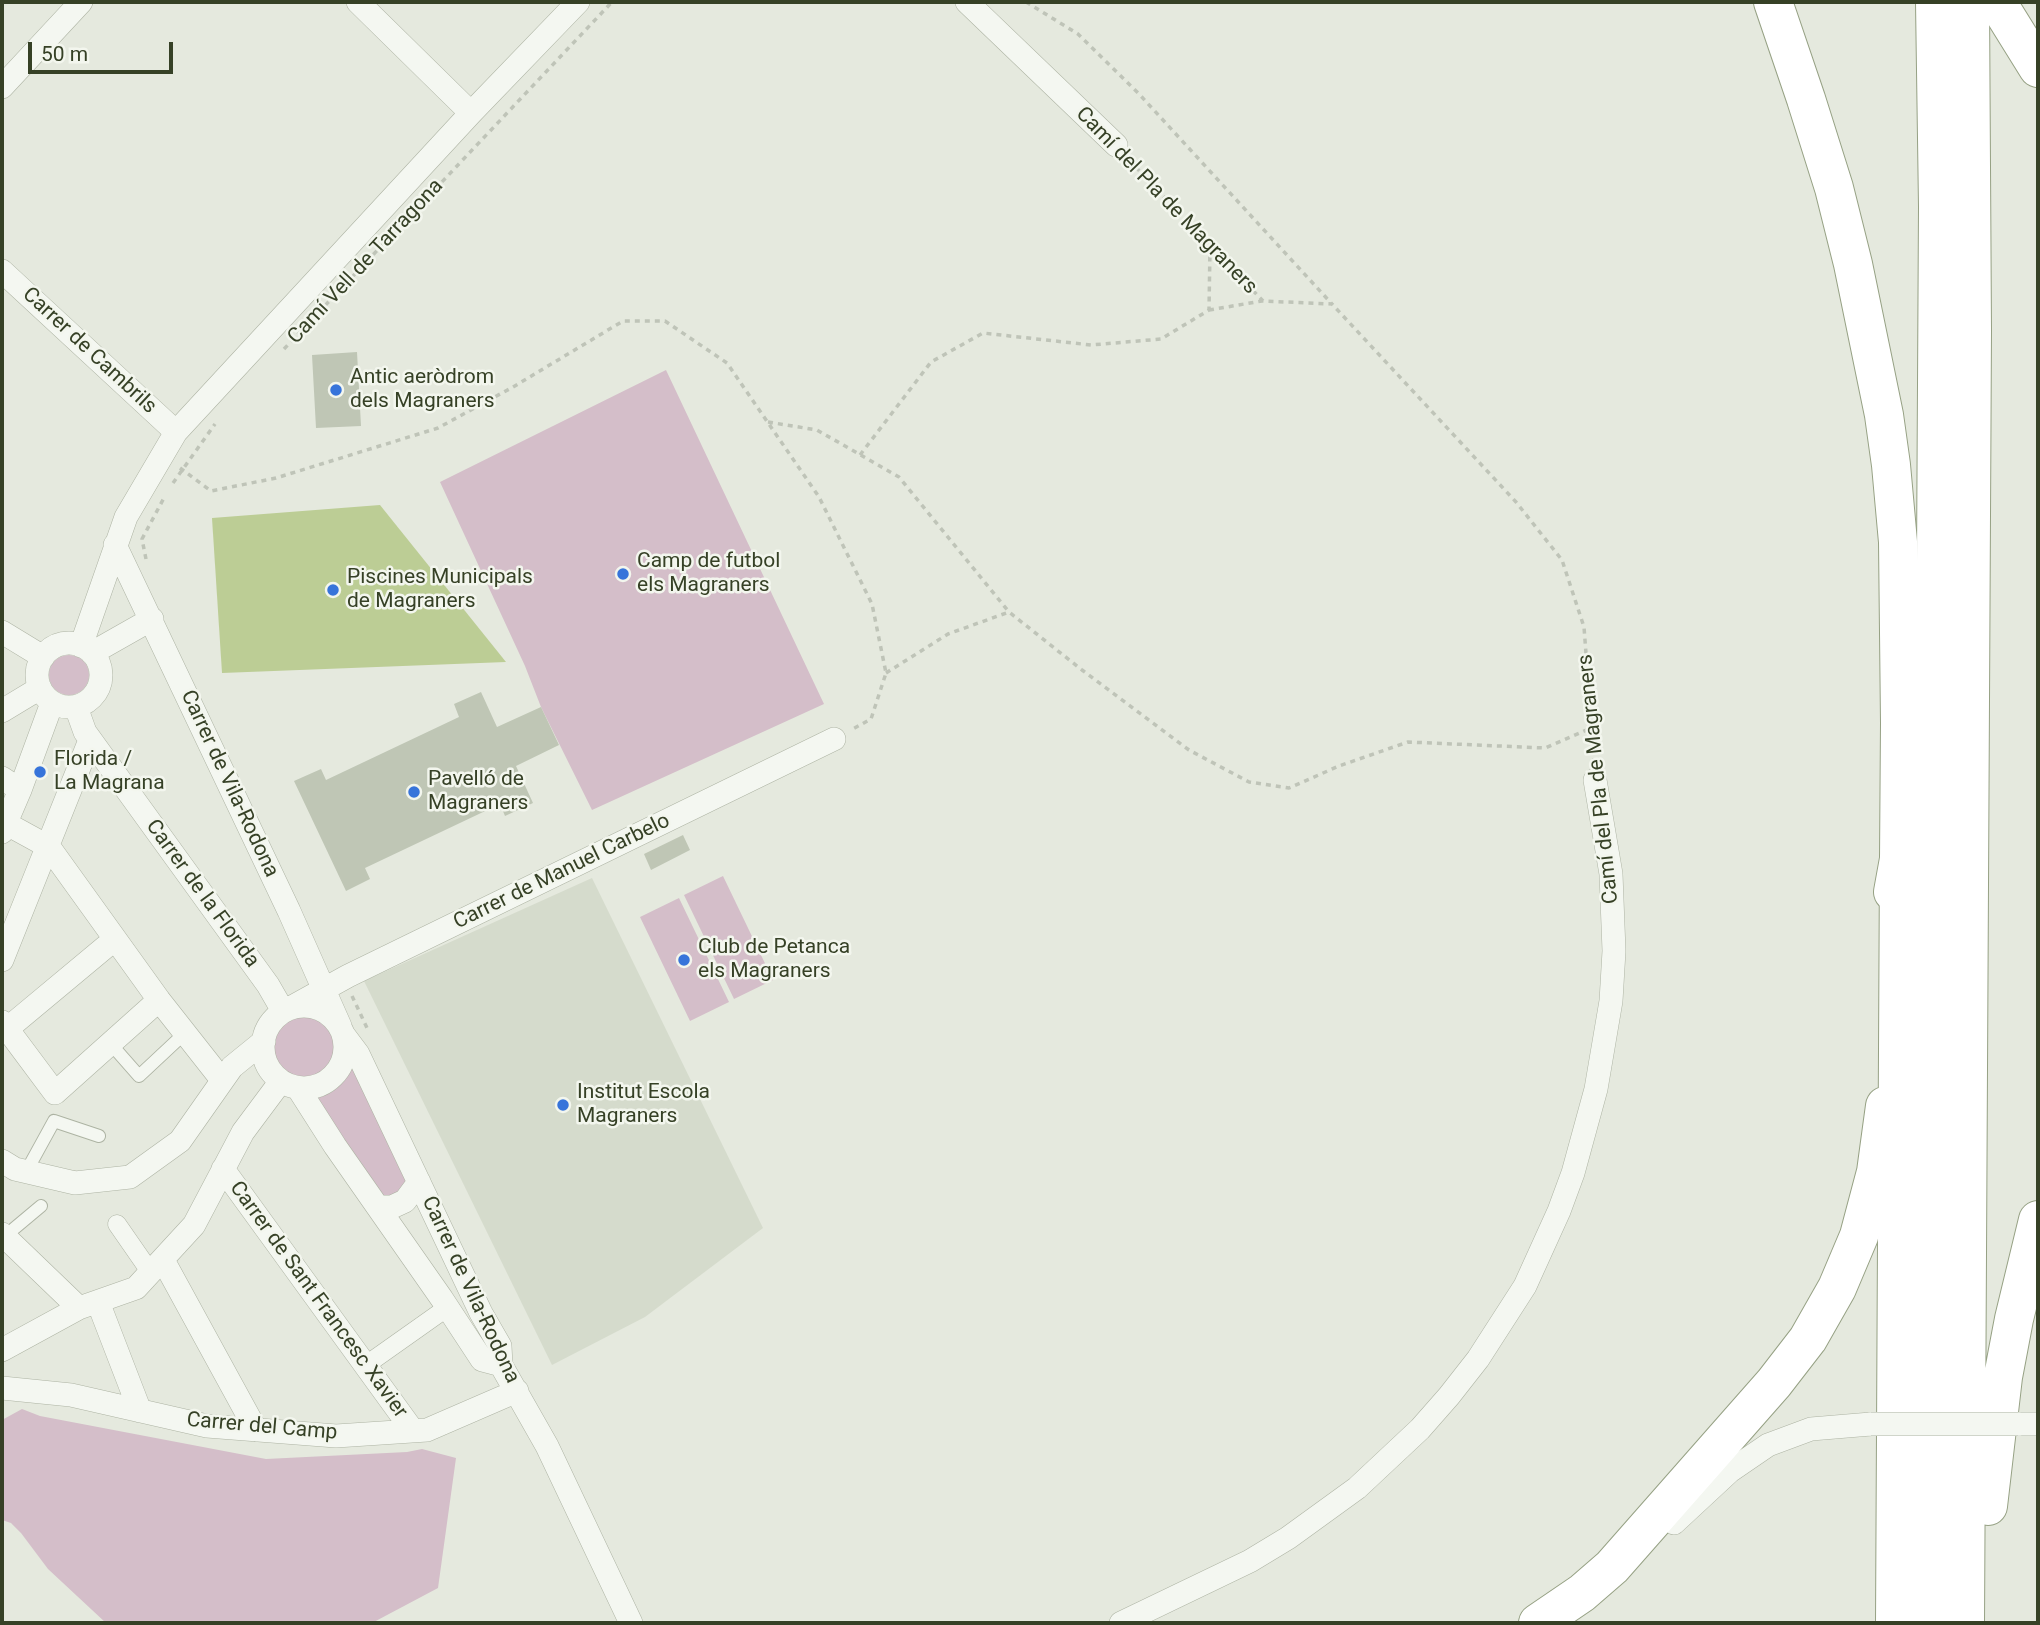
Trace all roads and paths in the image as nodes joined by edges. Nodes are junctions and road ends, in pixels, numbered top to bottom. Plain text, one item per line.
1 (81, 2) edge
2 (358, 2) edge
3 (578, 2) edge
4 (612, 2) edge
5 (967, 2) edge
6 (1026, 2) edge
7 (1773, 2) edge
8 (1968, 3) edge
9 (2038, 68) edge
10 (2, 88) edge
11 (471, 113) junction
12 (1116, 145) joint
13 (1210, 245) junction
14 (2, 271) edge
15 (1262, 301) junction
16 (1332, 304) junction
17 (1209, 310) junction
18 (276, 358) dead end
19 (220, 417) dead end
20 (768, 422) junction
21 (176, 432) junction
22 (162, 454) junction
23 (860, 455) junction
24 (181, 469) junction
25 (142, 539) dead end
26 (115, 545) junction
27 (1009, 612) junction
28 (152, 619) junction
29 (2, 632) edge
30 (86, 649) junction
31 (43, 657) junction
32 (886, 673) junction
33 (46, 695) junction
34 (76, 707) junction
35 (2, 712) edge
36 (1591, 727) junction
37 (834, 739) joint
38 (90, 740) junction
39 (1595, 780) joint
40 (11, 784) edge
41 (4, 828) edge
42 (49, 847) junction
43 (1899, 859) junction
44 (115, 939) junction
45 (2, 960) edge
46 (324, 990) junction
47 (159, 1000) junction
48 (288, 1009) junction
49 (4, 1025) edge
50 (342, 1030) junction
51 (186, 1033) junction
52 (264, 1041) junction
53 (110, 1043) junction
54 (222, 1080) junction
55 (290, 1084) junction
56 (99, 1136) dead end
57 (2, 1161) edge
58 (223, 1169) junction
59 (26, 1172) junction
60 (419, 1182) junction
61 (41, 1206) dead end
62 (378, 1207) junction
63 (2038, 1220) edge
64 (117, 1224) dead end
65 (3, 1236) edge
66 (157, 1266) junction
67 (88, 1305) junction
68 (448, 1307) junction
69 (2, 1350) edge
70 (366, 1365) junction
71 (501, 1365) junction
72 (2, 1388) edge
73 (517, 1391) junction
74 (140, 1411) junction
75 (2028, 1424) edge
76 (256, 1430) junction
77 (413, 1431) junction
78 (631, 1623) edge
79 (1121, 1623) edge
80 (1538, 1623) edge
81 (1562, 1623) edge
82 (1895, 1623) edge
83 (1930, 1623) edge
84 (1965, 1623) edge
85 (1982, 1623) edge

1 - 10 street
2 - 11 street
3 - 11 street, Camí Vell de Tarragona
4 - 18 path, Camí Vell de Tarragona
5 - 12 street, Camí del Pla de Magraners
6 - 16 path
7 - 43 highway
8 - 9 highway
8 - 83 highway
8 - 84 highway
11 - 21 street, Camí Vell de Tarragona
12 - 13 path, Camí del Pla de Magraners
13 - 15 path, Camí del Pla de Magraners
13 - 17 path
14 - 21 street, Carrer de Cambrils
15 - 16 path, Camí del Pla de Magraners
15 - 17 path
16 - 36 path, Camí del Pla de Magraners
17 - 23 path
19 - 24 path
20 - 23 path
20 - 24 path
20 - 32 path
21 - 22 street, Camí Vell de Tarragona
22 - 24 path
22 - 26 street, Camí Vell de Tarragona
23 - 27 path
24 - 25 path
26 - 28 street, Carrer de Vila-Rodona
26 - 30 street, Camí Vell de Tarragona
27 - 32 path
27 - 36 path
28 - 30 street
28 - 46 street, Carrer de Vila-Rodona
29 - 31 street
30 - 31 street
30 - 34 street
31 - 33 street
32 - 37 path
33 - 34 street
33 - 35 street
33 - 40 street
34 - 38 street, Carrer de la Florida
36 - 39 path, Camí del Pla de Magraners
37 - 46 street, Carrer de Manuel Carbelo
38 - 42 street
38 - 48 street, Carrer de la Florida
39 - 79 street, Camí del Pla de Magraners
40 - 41 street
41 - 42 street
42 - 44 street
42 - 45 street
43 - 80 highway
43 - 82 highway
44 - 47 street
44 - 49 street
46 - 48 street, Carrer de Manuel Carbelo
46 - 50 street, Carrer de Vila-Rodona
47 - 51 street
47 - 53 street
48 - 50 street
48 - 52 street
49 - 53 street
50 - 55 street
50 - 60 street, Carrer de Vila-Rodona
51 - 53 lane
51 - 54 street
52 - 54 street
52 - 55 street
54 - 59 street
55 - 58 street
55 - 62 street
56 - 59 lane
57 - 59 street
58 - 66 street
58 - 70 street, Carrer de Sant Francesc Xavier
60 - 62 street, Carrer de Vila-Rodona
60 - 71 street, Carrer de Vila-Rodona
61 - 65 lane
62 - 68 street
63 - 85 highway
64 - 66 street
65 - 67 street
66 - 67 street
66 - 76 street
67 - 69 street
67 - 74 street
68 - 70 street
68 - 71 street
70 - 77 street, Carrer de Sant Francesc Xavier
71 - 73 street, Carrer de Vila-Rodona
72 - 74 street, Carrer del Camp
73 - 77 street, Carrer del Camp
73 - 78 street, Carrer de Vila-Rodona
74 - 76 street, Carrer del Camp
75 - 81 street, bridge
76 - 77 street, Carrer del Camp

